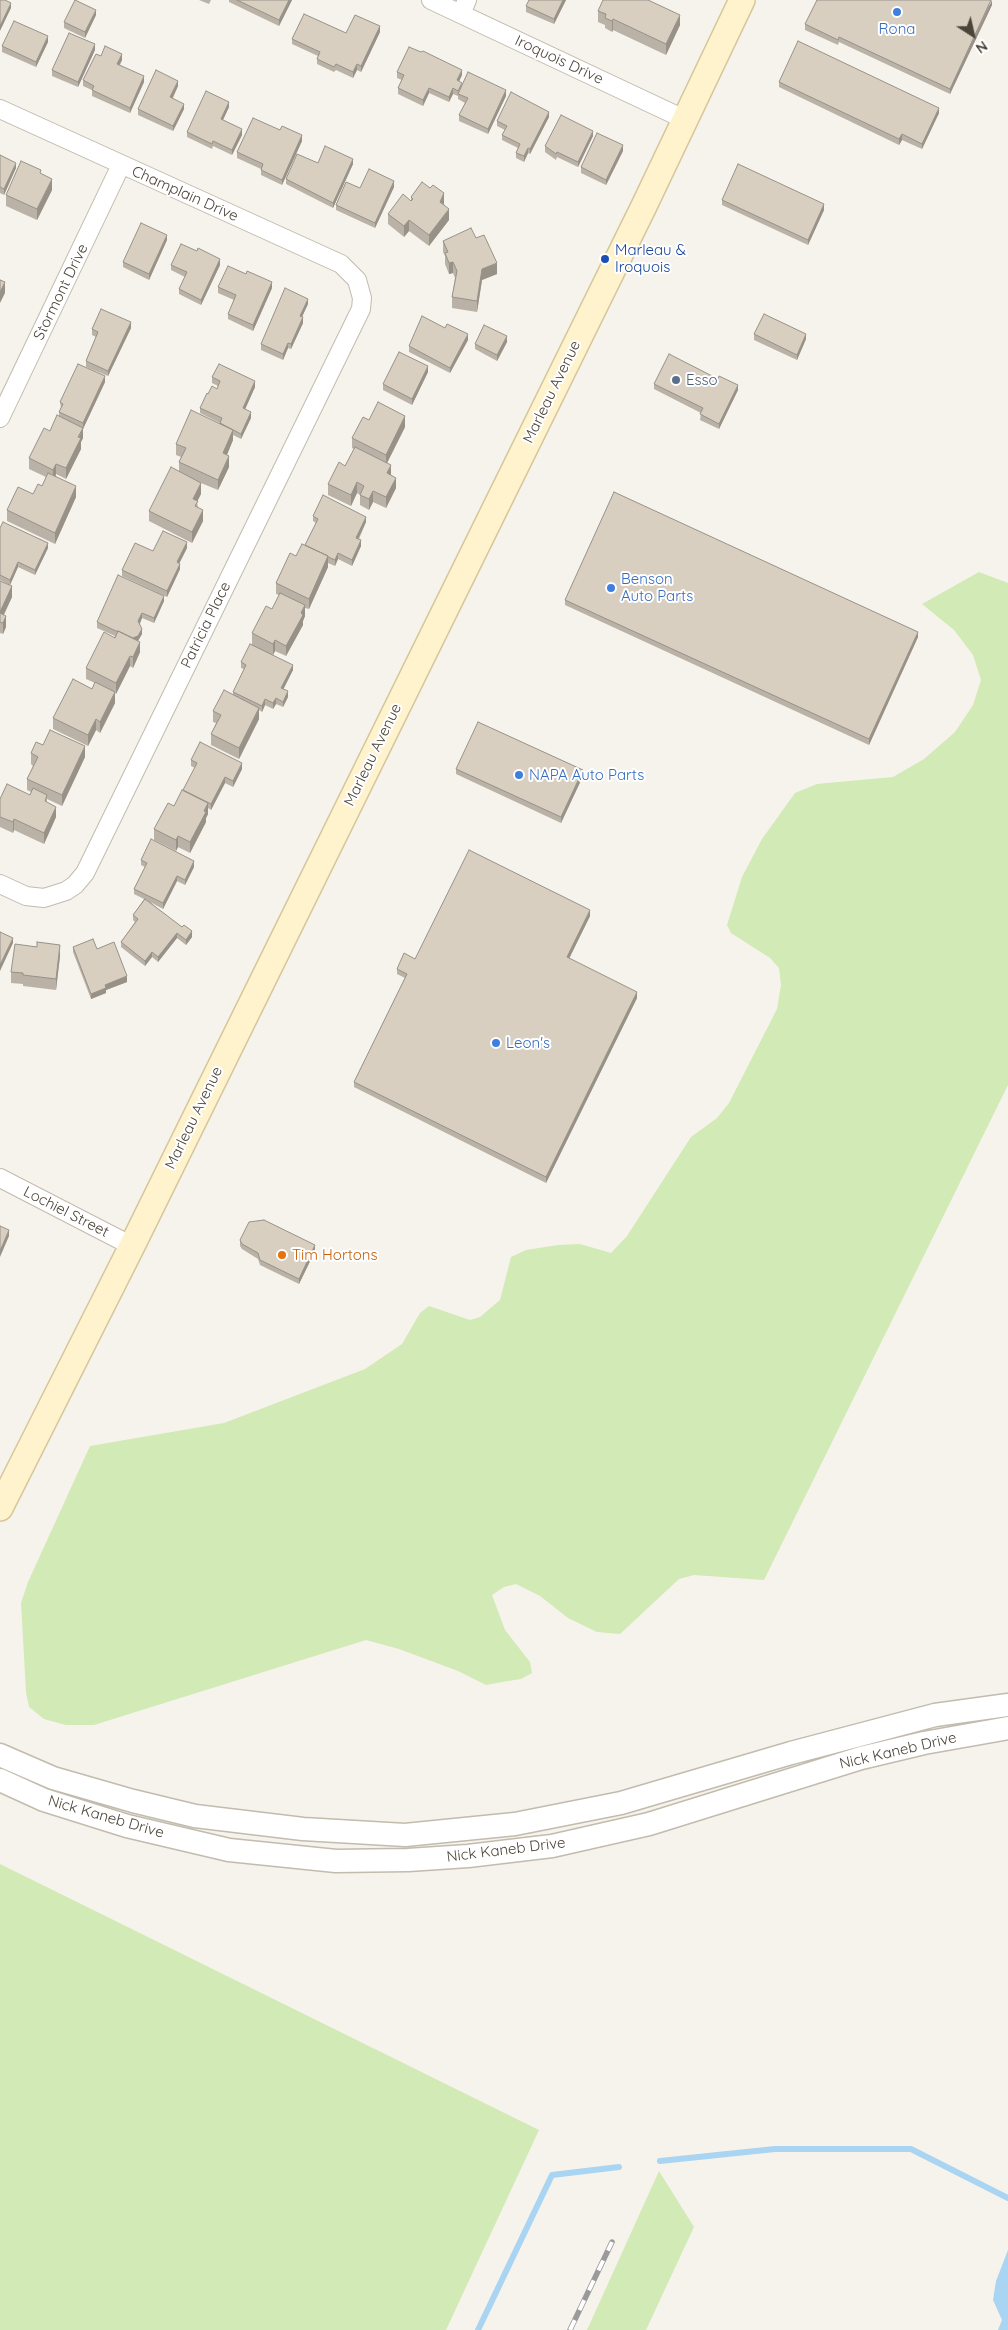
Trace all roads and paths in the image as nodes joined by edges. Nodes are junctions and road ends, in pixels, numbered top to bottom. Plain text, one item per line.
1 (431, 0) edge
2 (742, 0) edge
3 (464, 7) edge
4 (0, 109) edge
5 (686, 120) junction
6 (121, 165) junction
7 (361, 289) joint
8 (2, 408) edge
9 (0, 884) edge
10 (0, 1178) edge
11 (132, 1246) junction
12 (0, 1508) edge
13 (1008, 1705) edge
14 (1008, 1728) edge
15 (0, 1755) edge
16 (0, 1780) edge

1 - 3 street, Iroquois Drive
2 - 5 main road, Marleau Avenue
3 - 5 street, Iroquois Drive
4 - 6 street, Champlain Drive
5 - 11 main road, Marleau Avenue
6 - 7 street, Champlain Drive
6 - 8 street, Stormont Drive
7 - 9 street, Patricia Place
10 - 11 street, Lochiel Street
11 - 12 main road, Marleau Avenue
13 - 15 street, Nick Kaneb Drive
14 - 16 street, Nick Kaneb Drive

